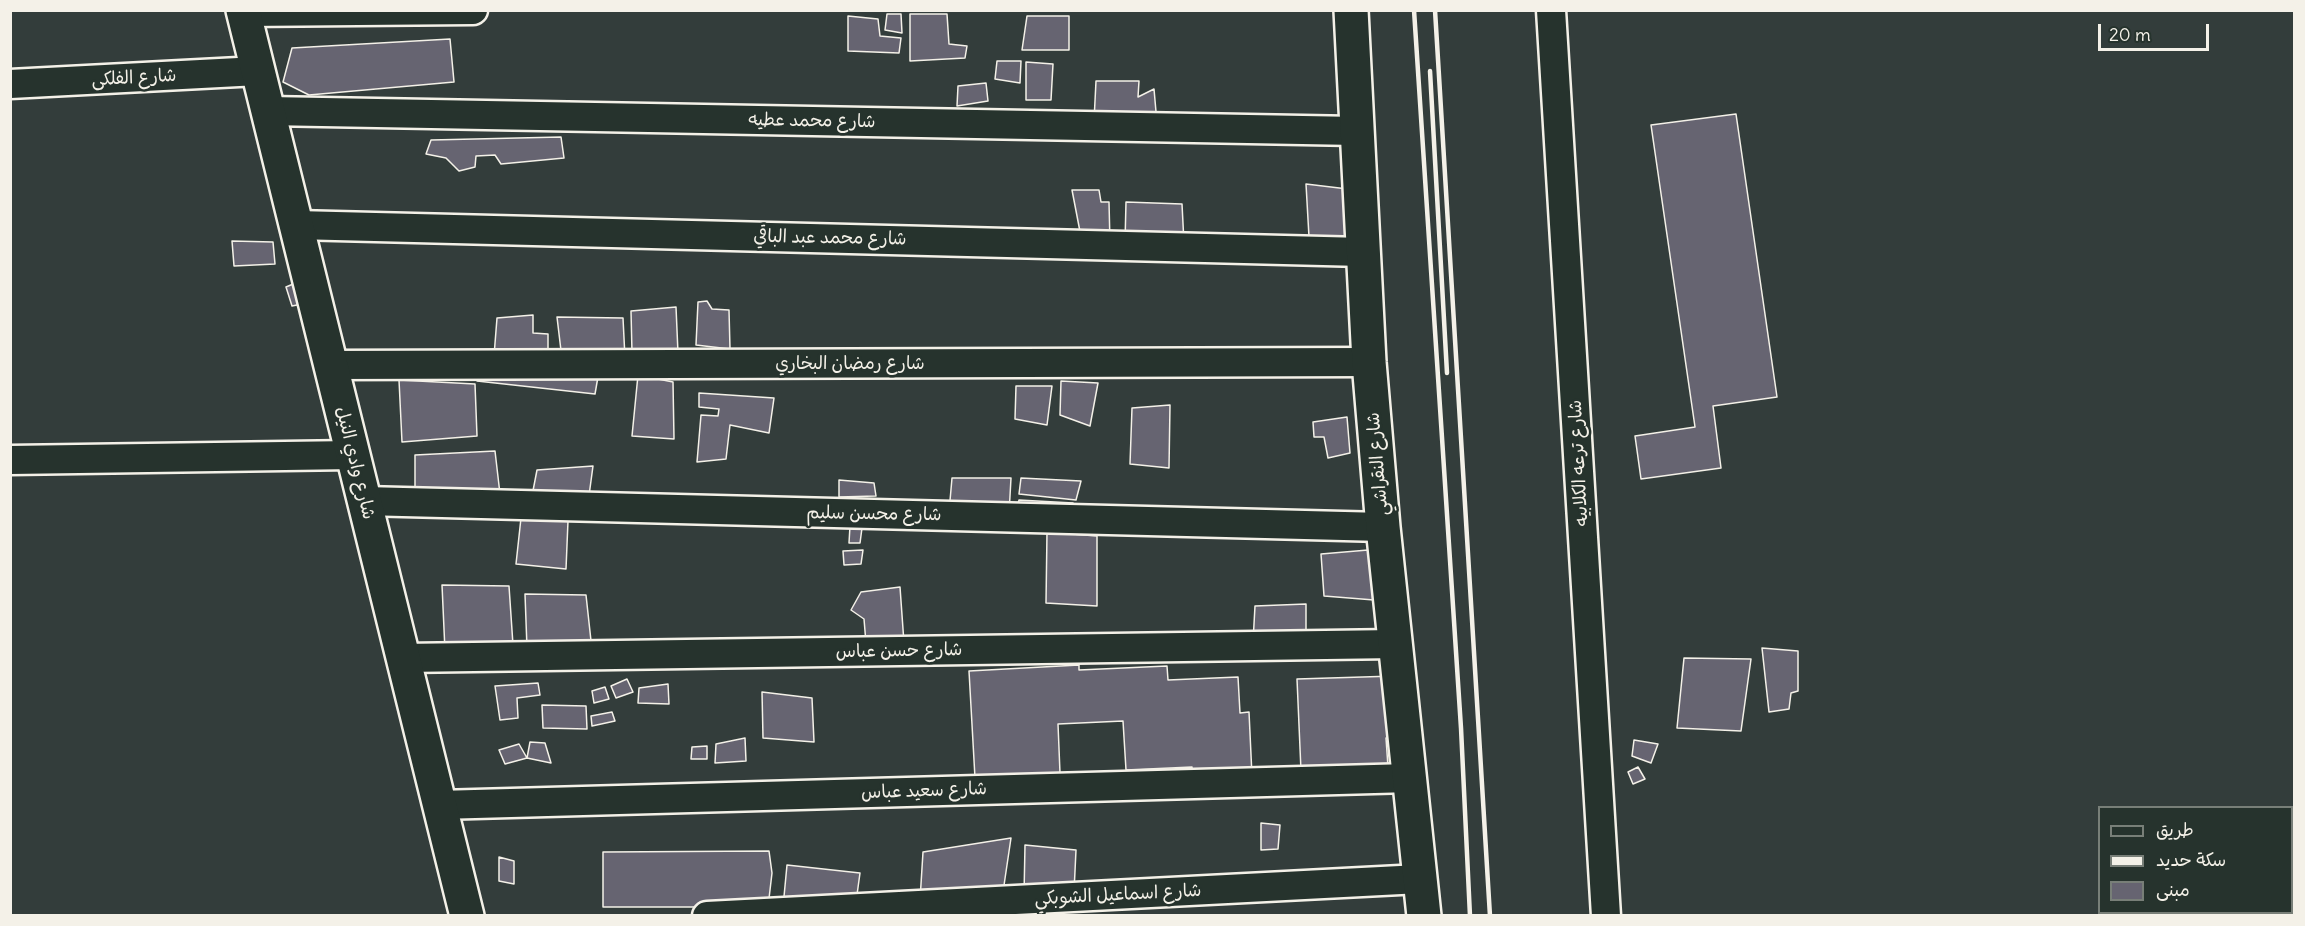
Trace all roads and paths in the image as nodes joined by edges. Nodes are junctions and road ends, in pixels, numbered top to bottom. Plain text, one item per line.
1 (473, 10) edge
2 (1351, 10) edge
3 (1551, 10) edge
4 (243, 11) edge
5 (258, 71) junction
6 (10, 84) edge
7 (268, 111) junction
8 (1357, 131) junction
9 (296, 225) junction
10 (1363, 252) junction
11 (1369, 362) junction
12 (331, 365) junction
13 (353, 455) junction
14 (10, 460) edge
15 (364, 501) junction
16 (1383, 527) junction
17 (1395, 644) junction
18 (403, 658) junction
19 (1410, 778) junction
20 (439, 805) junction
21 (1420, 879) junction
22 (467, 915) edge
23 (708, 915) edge
24 (1424, 915) edge
25 (1606, 915) edge

1 - 4 street
2 - 8 street, شارع النقراشي
3 - 25 street, شارع ترعه الكلابيه
4 - 5 street, شارع وادي النيل
5 - 6 street, شارع الفلكى
5 - 7 street, شارع وادي النيل
7 - 8 street, شارع محمد عطيه
7 - 9 street, شارع وادي النيل
8 - 10 street, شارع النقراشي
9 - 10 street, شارع محمد عبد الباقي
9 - 12 street, شارع وادي النيل
10 - 11 street, شارع النقراشي
11 - 12 street, شارع رمضان البخاري
11 - 16 street, شارع النقراشي
12 - 13 street, شارع وادي النيل
13 - 14 street
13 - 15 street, شارع وادي النيل
15 - 16 street, شارع محسن سليم
15 - 18 street, شارع وادي النيل
16 - 17 street, شارع النقراشي
17 - 18 street, شارع حسن عباس
17 - 19 street, شارع النقراشي
18 - 20 street, شارع وادي النيل
19 - 20 street, شارع سعيد عباس
19 - 21 street, شارع النقراشي
20 - 22 street, شارع وادي النيل
21 - 23 street, شارع اسماعيل الشوبكي
21 - 24 street, شارع النقراشي

